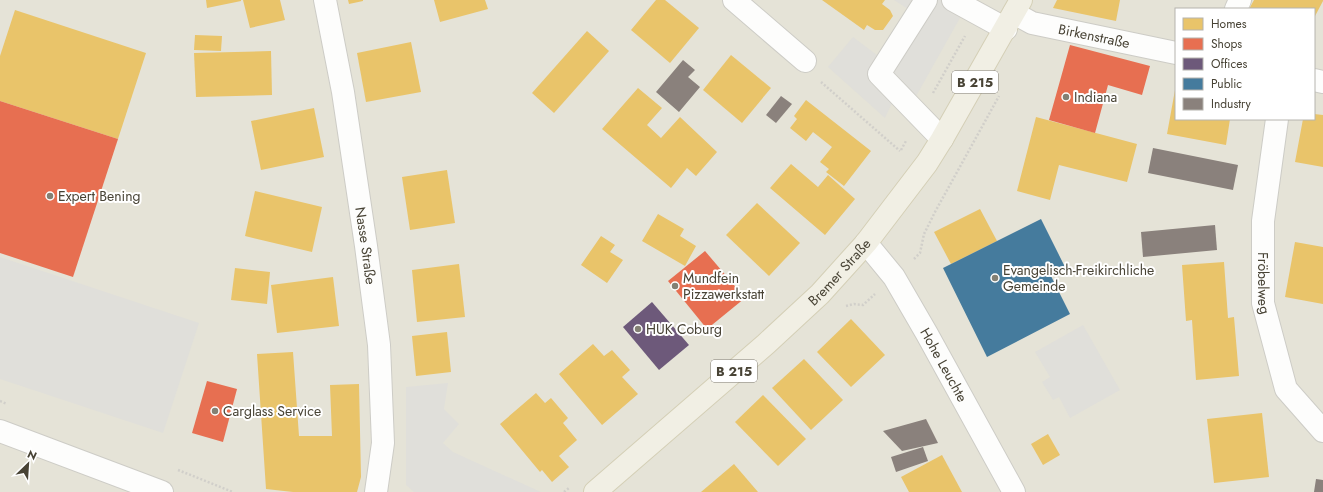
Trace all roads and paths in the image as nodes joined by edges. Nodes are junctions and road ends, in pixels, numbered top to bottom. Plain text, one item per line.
1 (325, 0) edge
2 (734, 0) edge
3 (926, 0) edge
4 (953, 0) edge
5 (1014, 14) edge
6 (979, 15) junction
7 (1175, 53) edge
8 (805, 60) joint
9 (921, 118) junction
10 (1277, 120) edge
11 (942, 140) junction
12 (900, 151) junction
13 (895, 157) dead end
14 (866, 243) junction
15 (0, 431) edge
16 (1323, 431) edge
17 (569, 487) dead end
18 (162, 492) edge
19 (376, 492) edge
20 (564, 492) edge
21 (595, 492) edge
22 (1014, 492) edge

1 - 19 street, Nasse Straße
2 - 8 street
3 - 9 street
4 - 6 street, Birkenstraße
5 - 6 street, Birkenstraße
5 - 7 street, Birkenstraße
5 - 11 main road, Bremer Straße / B 215
6 - 9 path
8 - 12 path
9 - 11 street
9 - 12 path
10 - 16 street, Fröbelweg
11 - 14 main road, Bremer Straße / B 215
12 - 13 path
14 - 21 main road, Bremer Straße / B 215
14 - 22 street, Hohe Leuchte
15 - 18 street
17 - 20 path

